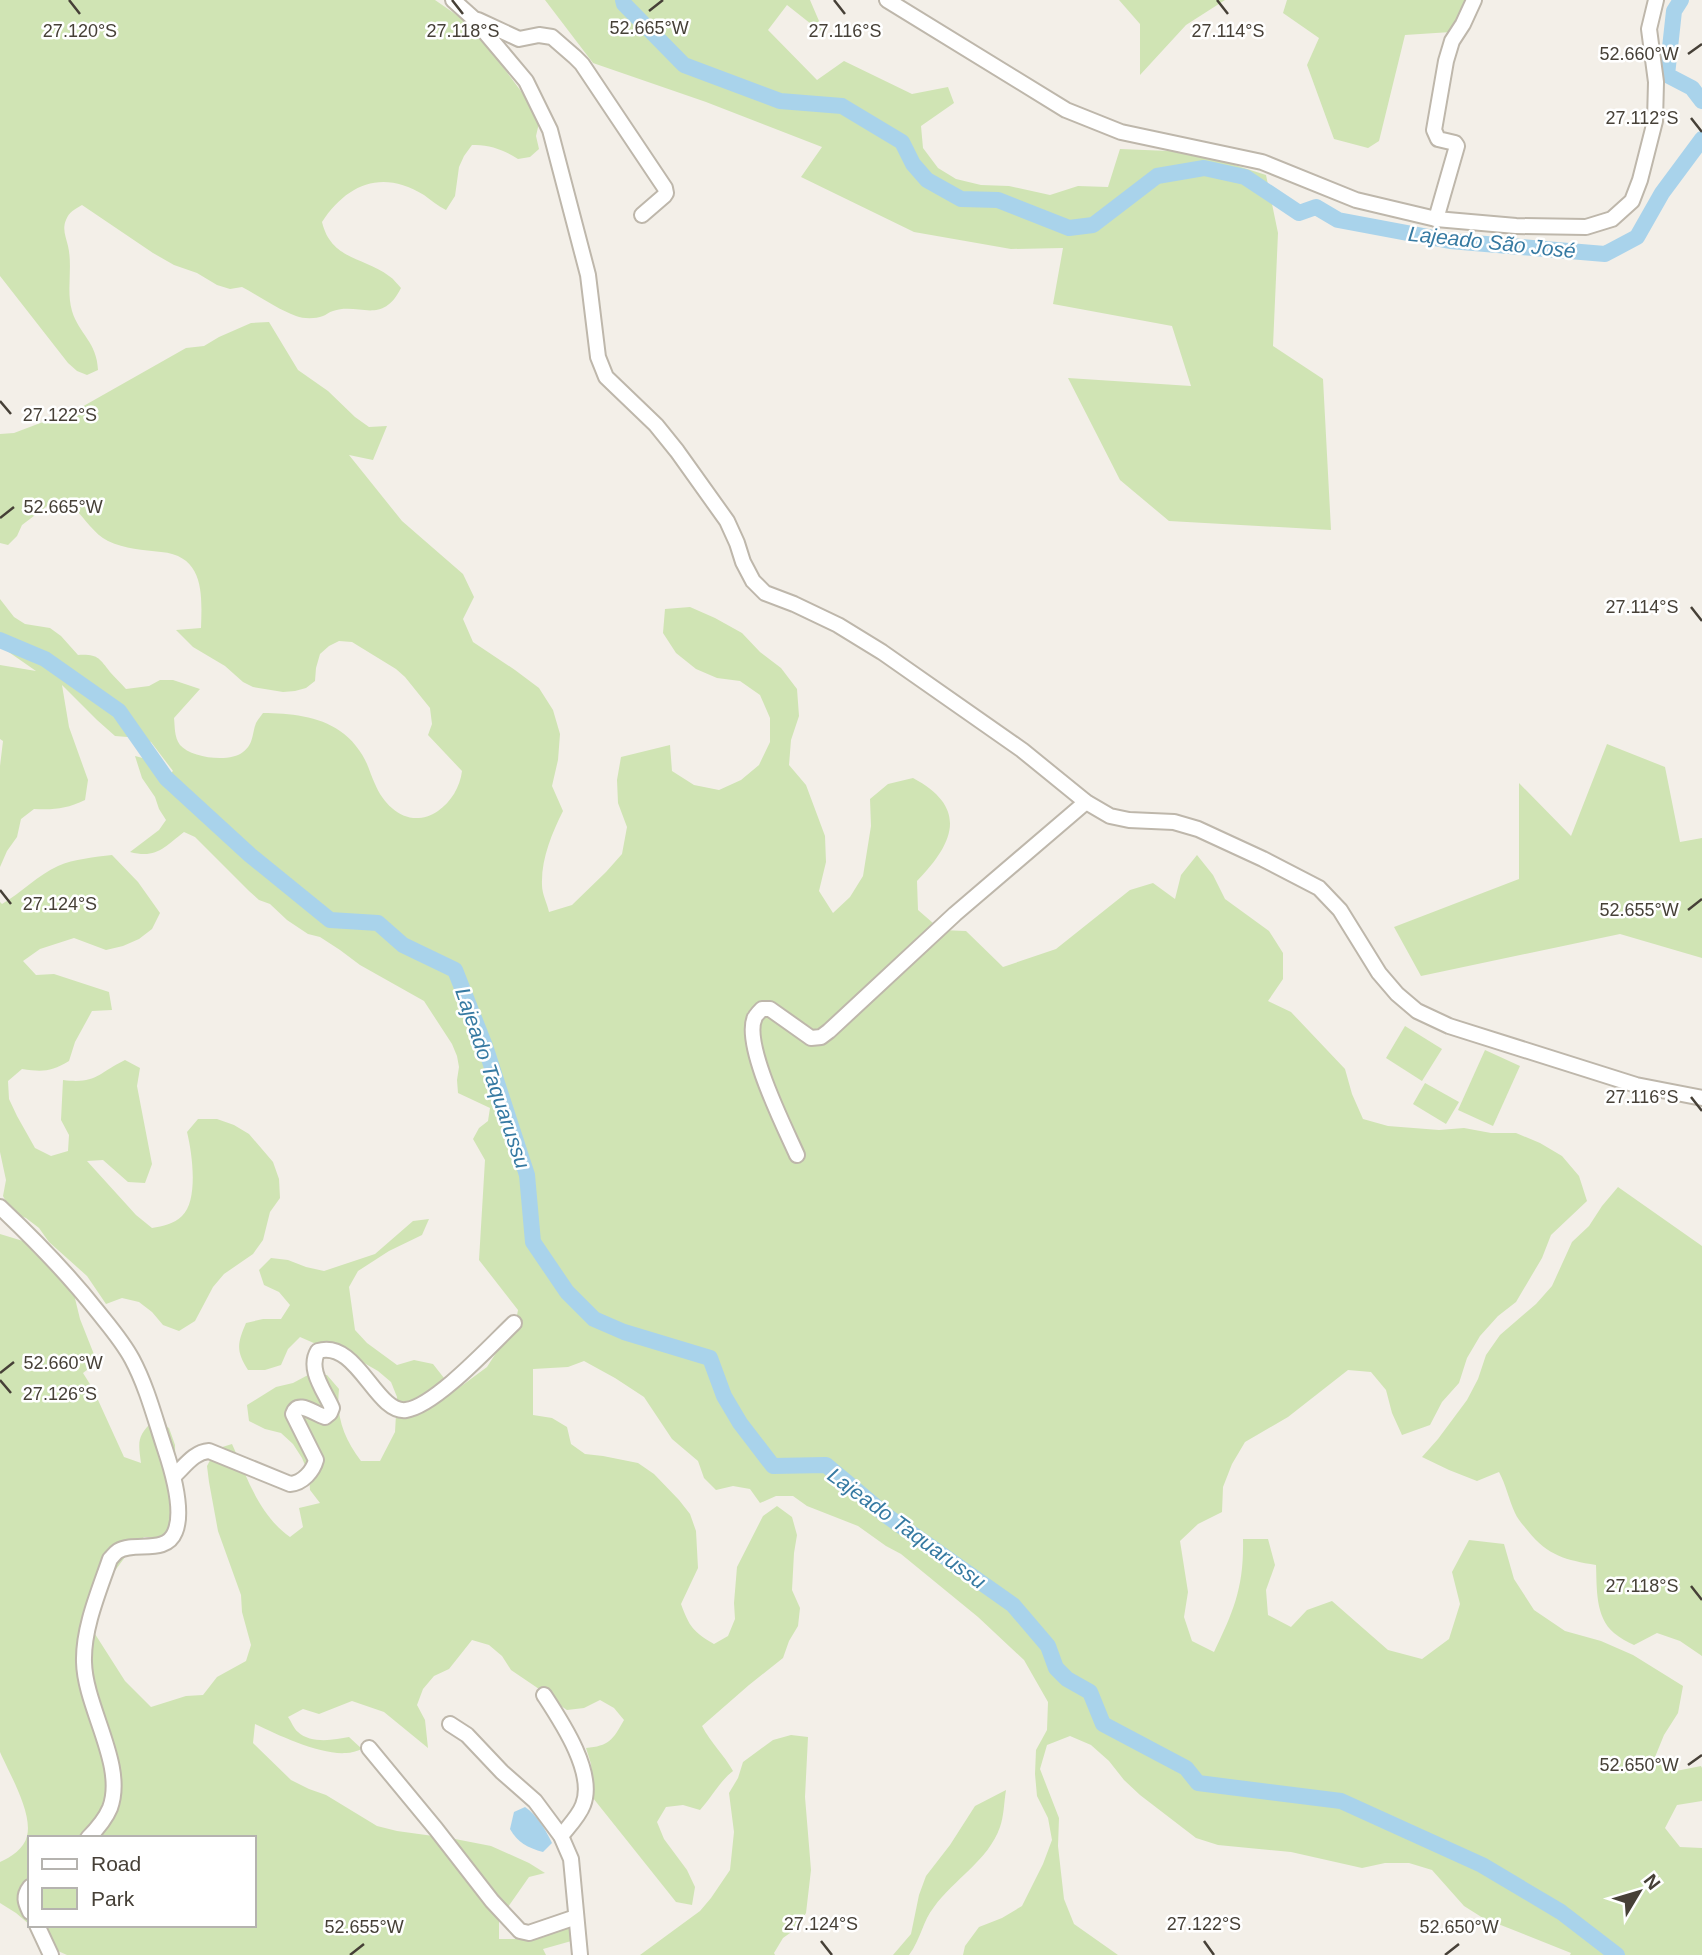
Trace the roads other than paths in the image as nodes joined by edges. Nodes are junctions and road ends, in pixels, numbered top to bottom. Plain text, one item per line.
1 (453, 0) edge
2 (887, 0) edge
3 (1474, 0) edge
4 (1656, 0) edge
5 (473, 18) junction
6 (642, 215) dead end
7 (1436, 219) junction
8 (1086, 802) junction
9 (1702, 1098) edge
10 (797, 1155) dead end
11 (0, 1207) edge
12 (514, 1323) dead end
13 (174, 1476) junction
14 (544, 1695) dead end
15 (450, 1724) dead end
16 (369, 1748) dead end
17 (90, 1836) edge
18 (561, 1836) junction
19 (28, 1890) edge
20 (28, 1908) edge
21 (576, 1917) junction
22 (38, 1927) edge
23 (51, 1955) edge
24 (580, 1955) edge

1 - 5 street
2 - 7 street
3 - 7 street
4 - 7 street
5 - 6 street
5 - 8 street
8 - 9 street
8 - 10 street
11 - 13 street
12 - 13 street
13 - 17 street
14 - 18 street
15 - 18 street
16 - 21 street
18 - 21 street
19 - 20 street
21 - 24 street
22 - 23 street

